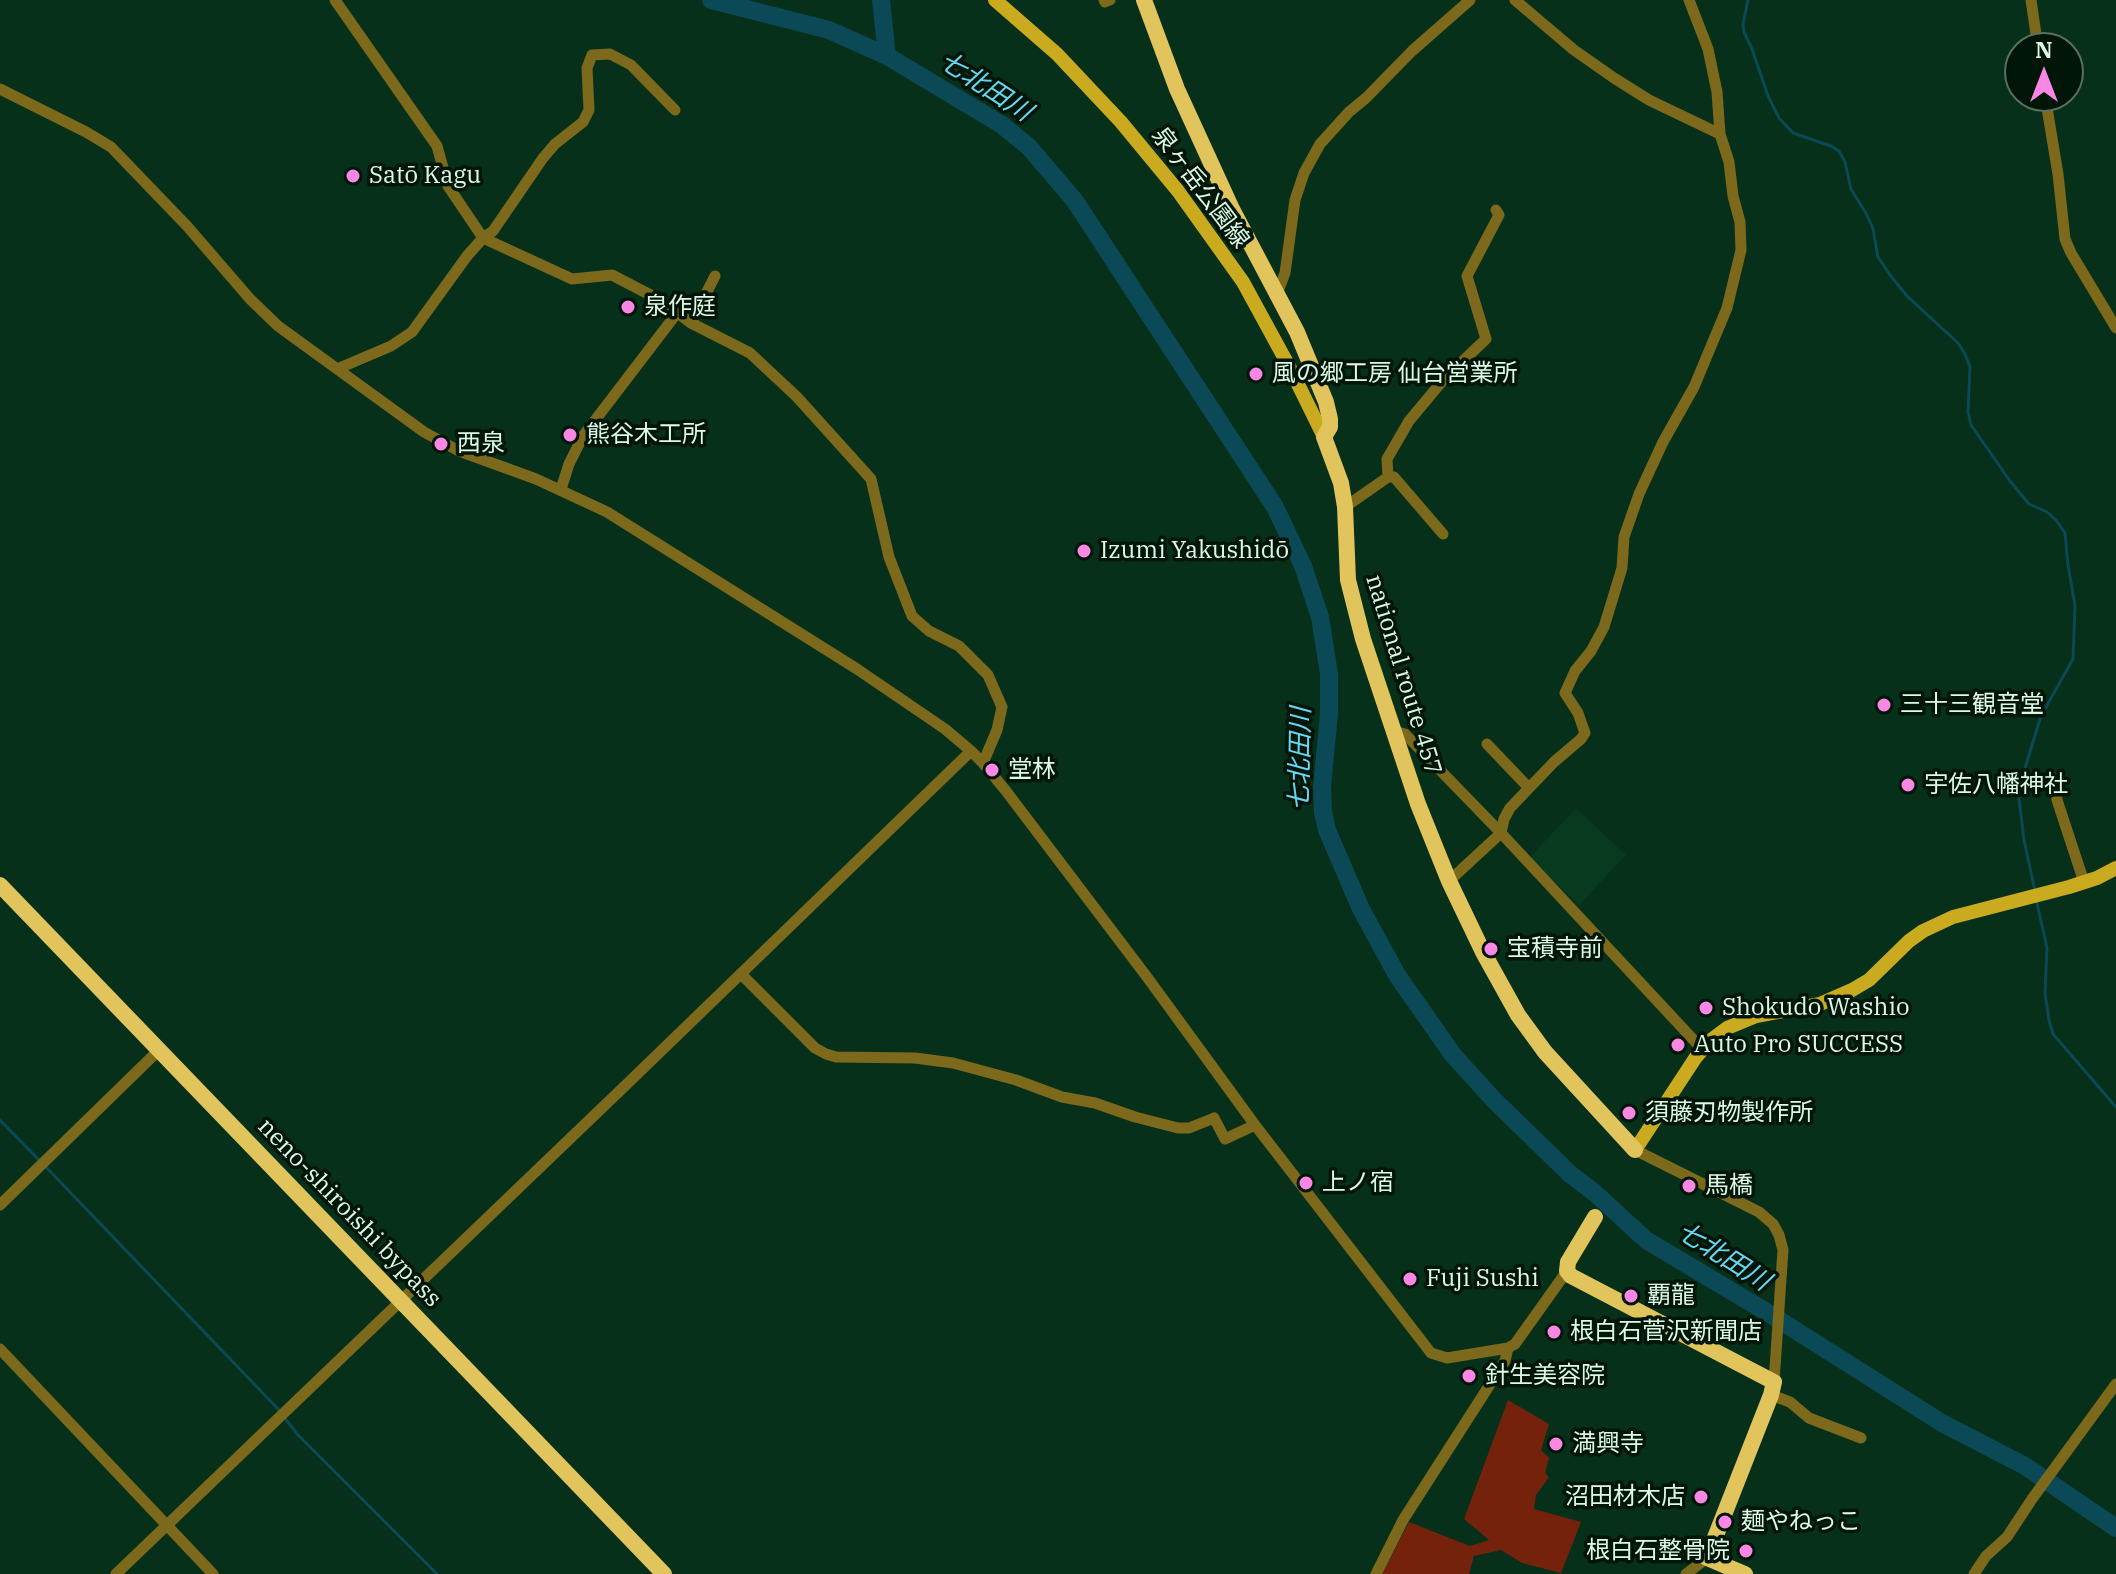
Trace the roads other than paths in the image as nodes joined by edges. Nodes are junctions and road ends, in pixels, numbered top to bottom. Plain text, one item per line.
1 (335, 0) edge
2 (995, 0) edge
3 (1104, 0) edge
4 (1110, 0) edge
5 (1144, 0) edge
6 (1470, 0) edge
7 (1515, 0) edge
8 (1689, 0) edge
9 (2031, 0) edge
10 (2036, 32) edge
11 (0, 89) edge
12 (675, 110) dead end
13 (2047, 112) edge
14 (1720, 134) junction
15 (1496, 210) dead end
16 (483, 238) junction
17 (715, 276) dead end
18 (1277, 294) junction
19 (677, 313) junction
20 (691, 323) junction
21 (2116, 328) edge
22 (337, 369) junction
23 (1324, 437) junction
24 (1388, 477) junction
25 (561, 489) junction
26 (1345, 507) junction
27 (1443, 534) dead end
28 (1394, 731) junction
29 (1487, 744) dead end
30 (971, 751) junction
31 (983, 763) junction
32 (2054, 778) dead end
33 (1529, 788) junction
34 (1501, 833) junction
35 (2114, 873) edge
36 (1449, 881) junction
37 (2084, 882) junction
38 (0, 885) edge
39 (741, 974) junction
40 (1702, 1049) junction
41 (159, 1050) junction
42 (1255, 1125) junction
43 (1635, 1150) junction
44 (1, 1198) edge
45 (1595, 1217) dead end
46 (1567, 1271) junction
47 (400, 1301) junction
48 (1508, 1348) junction
49 (0, 1349) edge
50 (2116, 1384) edge
51 (1772, 1389) junction
52 (1861, 1438) dead end
53 (167, 1525) junction
54 (1707, 1558) junction
55 (116, 1574) edge
56 (213, 1574) edge
57 (664, 1574) edge
58 (1376, 1574) edge
59 (1686, 1574) edge
60 (1745, 1574) edge
61 (1974, 1574) edge

1 - 16 street
2 - 23 main road, 泉ヶ岳公園線
3 - 4 street
5 - 18 highway, national route 457
6 - 18 street
7 - 14 street
8 - 14 street
9 - 10 street
11 - 22 street
12 - 16 street
13 - 21 street
14 - 33 street
15 - 24 street
16 - 19 street
16 - 22 street
17 - 20 street
18 - 23 highway, national route 457
19 - 20 street
19 - 25 street
20 - 31 street
22 - 25 street
23 - 26 highway, national route 457
24 - 26 street
24 - 27 street
25 - 30 street
26 - 28 highway, national route 457
28 - 34 street
28 - 36 highway, national route 457
29 - 33 street
30 - 31 street
30 - 39 street
31 - 42 street
32 - 37 street
33 - 34 street
34 - 36 street
34 - 40 street
35 - 37 main road
36 - 43 highway, national route 457
37 - 40 main road
38 - 41 highway, neno-shiroishi bypass
39 - 42 street
39 - 47 street
40 - 43 main road
41 - 44 street
41 - 47 highway, neno-shiroishi bypass
42 - 48 street
43 - 51 street
45 - 46 highway
46 - 48 street
46 - 51 highway
47 - 53 street
47 - 57 highway, neno-shiroishi bypass
48 - 58 street
49 - 53 street
50 - 61 street
51 - 52 street
51 - 54 highway
53 - 55 street
53 - 56 street
54 - 59 street
54 - 60 highway

